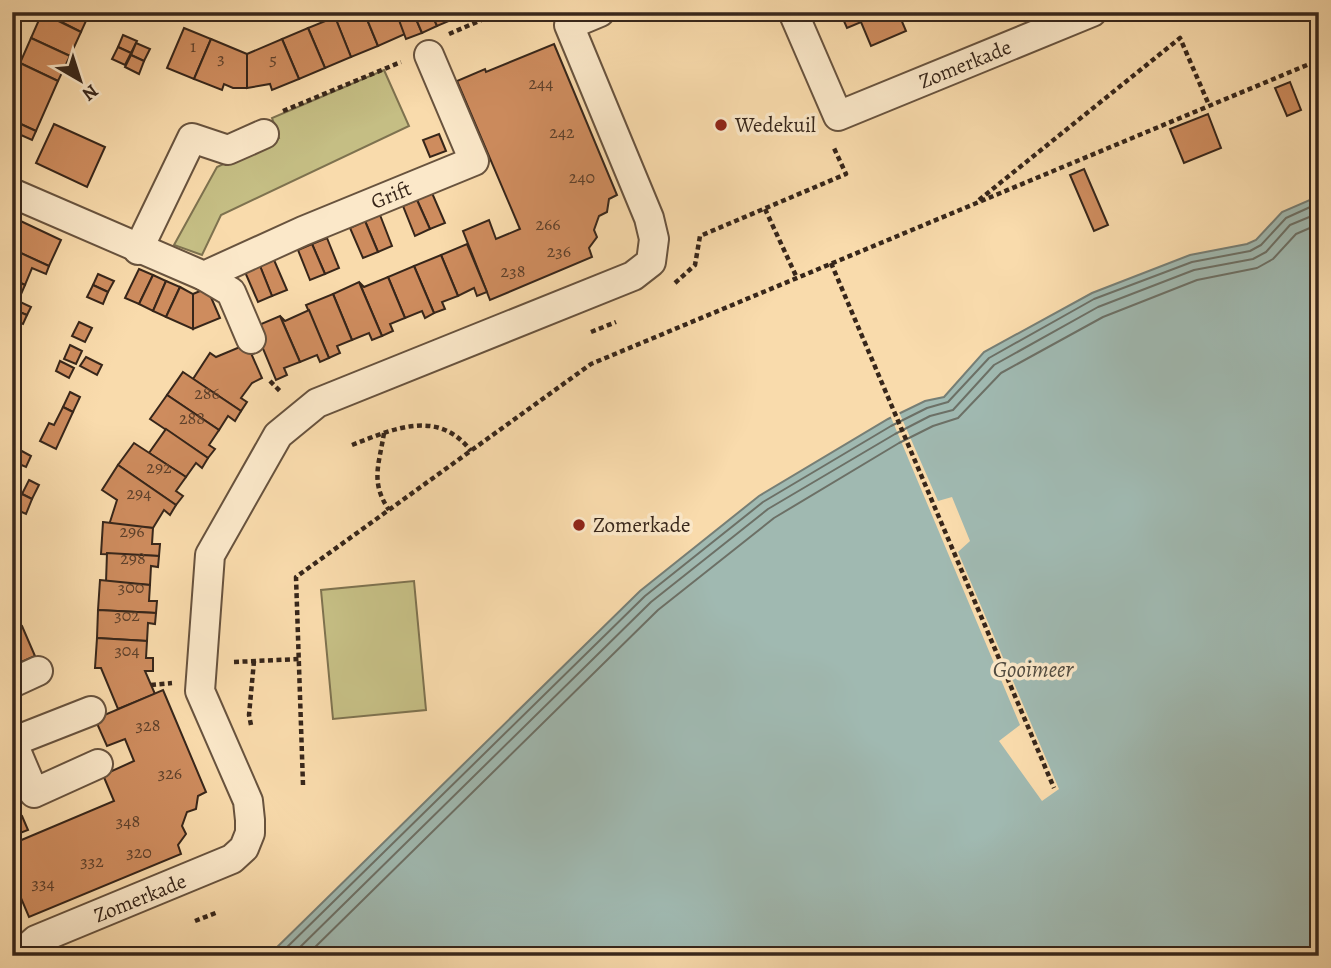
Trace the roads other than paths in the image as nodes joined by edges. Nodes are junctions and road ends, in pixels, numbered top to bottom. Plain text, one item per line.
1 (600, 12) edge
2 (793, 12) edge
3 (1092, 12) edge
4 (424, 51) road end
5 (264, 134) road end
6 (12, 193) edge
7 (138, 250) junction
8 (204, 276) junction
9 (251, 339) dead end
10 (38, 671) dead end
11 (12, 683) edge
12 (91, 711) dead end
13 (12, 742) edge
14 (99, 764) dead end
15 (18, 956) edge

1 - 15 street, Zomerkade
2 - 3 street, Zomerkade
4 - 8 street, Grift
5 - 7 street
6 - 7 street
7 - 8 street
8 - 9 street
10 - 11 street
12 - 13 street
13 - 14 street

